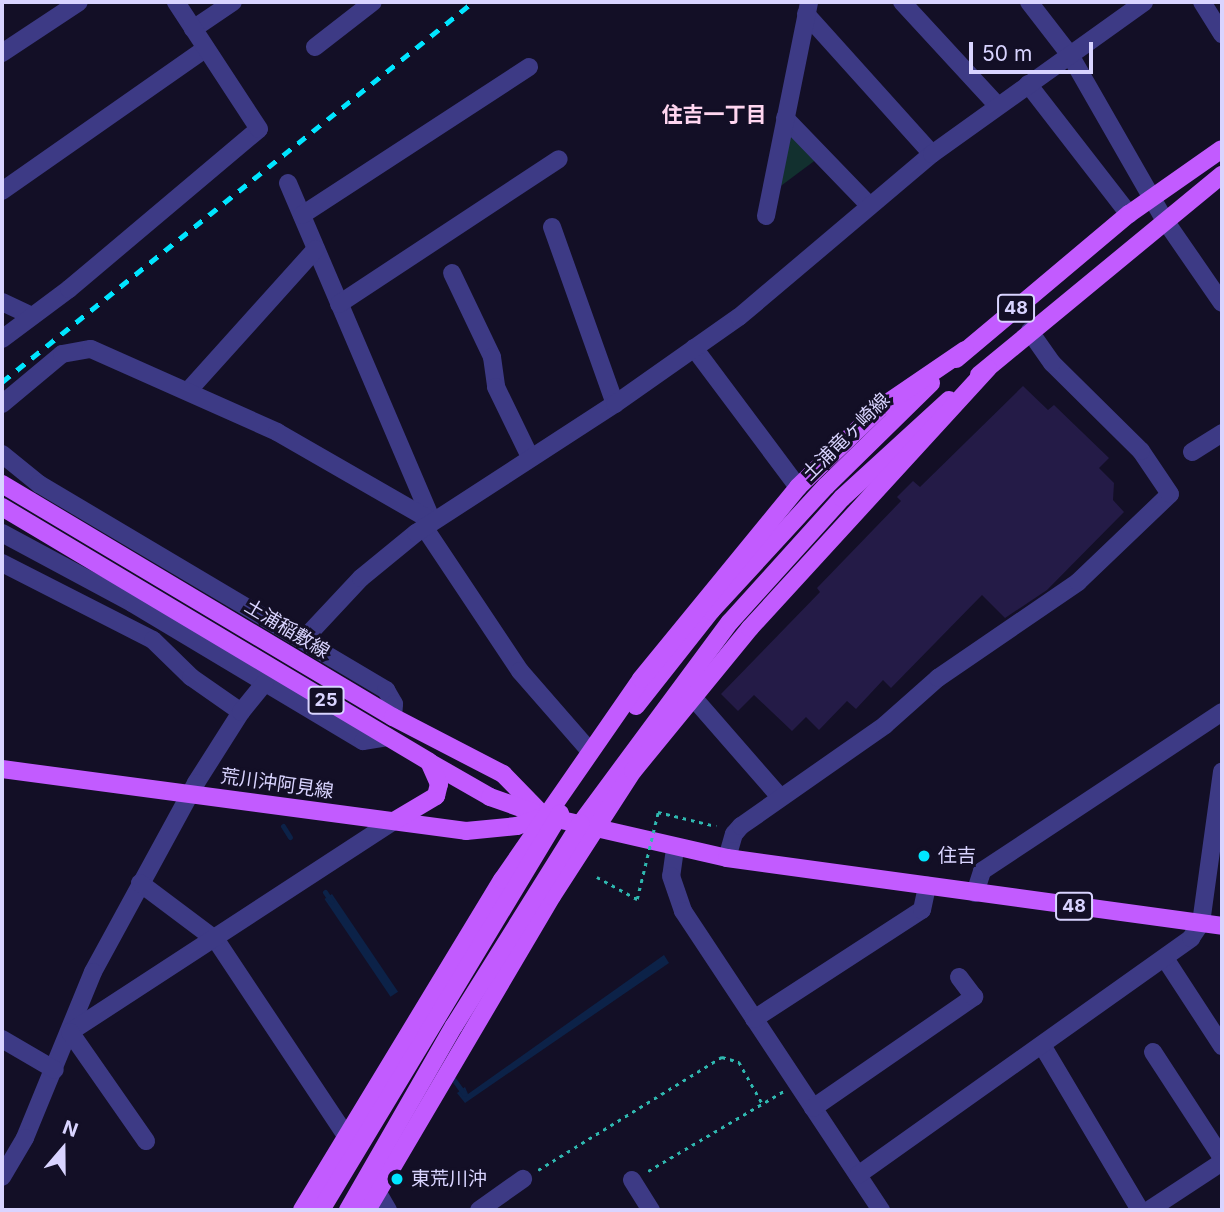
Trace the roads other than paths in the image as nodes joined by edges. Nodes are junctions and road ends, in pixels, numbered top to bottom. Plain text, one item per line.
1 (79, 2) edge
2 (176, 2) edge
3 (233, 2) edge
4 (373, 2) edge
5 (902, 2) edge
6 (1029, 2) edge
7 (1142, 2) edge
8 (1202, 2) edge
9 (807, 8) edge
10 (193, 29) junction
11 (1222, 34) edge
12 (315, 47) dead end
13 (205, 49) junction
14 (2, 54) edge
15 (1070, 55) junction
16 (529, 67) dead end
17 (1028, 84) junction
18 (997, 105) junction
19 (785, 118) junction
20 (1222, 149) edge
21 (932, 154) junction
22 (559, 159) dead end
23 (1222, 176) edge
24 (288, 183) dead end
25 (2, 191) edge
26 (1153, 196) junction
27 (870, 206) junction
28 (1129, 214) junction
29 (302, 215) junction
30 (766, 216) dead end
31 (1164, 219) junction
32 (552, 227) dead end
33 (316, 249) junction
34 (453, 273) dead end
35 (2, 302) edge
36 (1222, 303) edge
37 (339, 304) junction
38 (30, 315) junction
39 (1030, 331) junction
40 (2, 339) edge
41 (694, 348) junction
42 (965, 350) junction
43 (988, 368) junction
44 (188, 391) junction
45 (2, 404) edge
46 (615, 404) junction
47 (1222, 433) edge
48 (1192, 452) dead end
49 (2, 454) edge
50 (530, 457) junction
51 (2, 484) edge
52 (798, 487) junction
53 (2, 507) edge
54 (428, 524) junction
55 (2, 533) edge
56 (2, 563) edge
57 (132, 603) junction
58 (157, 618) junction
59 (121, 623) junction
60 (146, 636) junction
61 (303, 640) junction
62 (265, 682) junction
63 (691, 695) junction
64 (242, 712) junction
65 (1222, 712) edge
66 (393, 717) junction
67 (388, 737) junction
68 (589, 750) junction
69 (429, 762) junction
70 (2, 769) edge
71 (1222, 771) edge
72 (190, 794) junction
73 (780, 797) junction
74 (552, 815) junction
75 (394, 821) junction
76 (588, 827) junction
77 (675, 849) junction
78 (727, 858) junction
79 (140, 883) junction
80 (927, 886) junction
81 (975, 893) junction
82 (1201, 923) junction
83 (1222, 926) edge
84 (216, 940) junction
85 (1166, 960) junction
86 (959, 977) dead end
87 (754, 1019) junction
88 (70, 1032) junction
89 (2, 1040) edge
90 (1042, 1045) junction
91 (1222, 1046) edge
92 (1153, 1052) dead end
93 (55, 1070) junction
94 (813, 1108) junction
95 (346, 1136) junction
96 (146, 1142) dead end
97 (1222, 1160) edge
98 (858, 1174) junction
99 (2, 1177) edge
100 (523, 1180) road end
101 (632, 1180) road end
102 (378, 1193) junction
103 (302, 1210) edge
104 (321, 1210) edge
105 (348, 1210) edge
106 (367, 1210) edge
107 (388, 1210) edge
108 (479, 1210) edge
109 (651, 1210) edge
110 (881, 1210) edge
111 (1140, 1210) edge
112 (1149, 1210) edge

1 - 14 street
2 - 10 street
3 - 10 street
4 - 12 street
5 - 18 street
6 - 15 street
7 - 15 street
8 - 11 street
9 - 19 street
9 - 21 street
10 - 13 street
13 - 25 street
13 - 38 street
15 - 17 street
15 - 26 street
16 - 29 street
17 - 18 street
17 - 28 street
18 - 21 street
19 - 27 street
19 - 30 street
20 - 26 main road, 土浦竜ヶ崎線 / 48
21 - 27 street
22 - 37 street
23 - 31 main road, 48
24 - 29 street
26 - 28 main road, 土浦竜ヶ崎線 / 48
26 - 31 street
27 - 41 street
28 - 42 main road, 土浦竜ヶ崎線 / 48
29 - 33 street
31 - 36 street
31 - 39 main road, 48
32 - 46 street
33 - 37 street
33 - 44 street
34 - 50 street
35 - 38 street
37 - 54 street
38 - 40 street
39 - 43 main road, 48
39 - 73 street
41 - 46 street
41 - 52 street
42 - 52 main road
42 - 74 main road, 土浦竜ヶ崎線 / 48
43 - 63 main road
43 - 76 main road, 48
44 - 45 street
44 - 54 street
46 - 50 street
47 - 48 street
49 - 61 street
50 - 54 street
51 - 66 main road, 土浦稲敷線 / 25
52 - 68 main road
53 - 67 main road, 25
54 - 61 street
54 - 68 street
55 - 57 street
56 - 59 street
57 - 58 street
57 - 59 street
58 - 60 street
58 - 62 street
59 - 60 street
60 - 64 street
61 - 66 street
62 - 64 street
62 - 67 street
63 - 73 street
63 - 76 main road
64 - 72 street
65 - 81 street
66 - 74 main road, 土浦稲敷線 / 25
67 - 69 main road, 25
68 - 74 main road
69 - 74 main road, 25
69 - 75 main road
70 - 72 main road, 荒川沖阿見線
71 - 82 street
72 - 75 main road, 荒川沖阿見線
72 - 79 street
73 - 78 street
74 - 75 main road, 荒川沖阿見線
74 - 76 main road, 25
74 - 95 main road
74 - 104 main road, bridge
75 - 84 street
76 - 77 main road, 48
76 - 102 main road
76 - 105 main road, bridge
77 - 78 main road, 48
77 - 87 street
78 - 80 main road, 48
79 - 84 street
79 - 88 street
80 - 81 main road, 48
80 - 87 street
81 - 82 main road, 48
82 - 83 main road, 48
82 - 85 street
84 - 88 street
84 - 95 street
85 - 90 street
85 - 91 street
86 - 94 street
87 - 94 street
88 - 93 street
88 - 96 street
89 - 93 street
90 - 98 street
90 - 111 street
92 - 97 street
93 - 99 street
94 - 98 street
95 - 103 main road
97 - 112 street
98 - 110 street
100 - 108 street
101 - 109 street
102 - 106 main road
102 - 107 street

